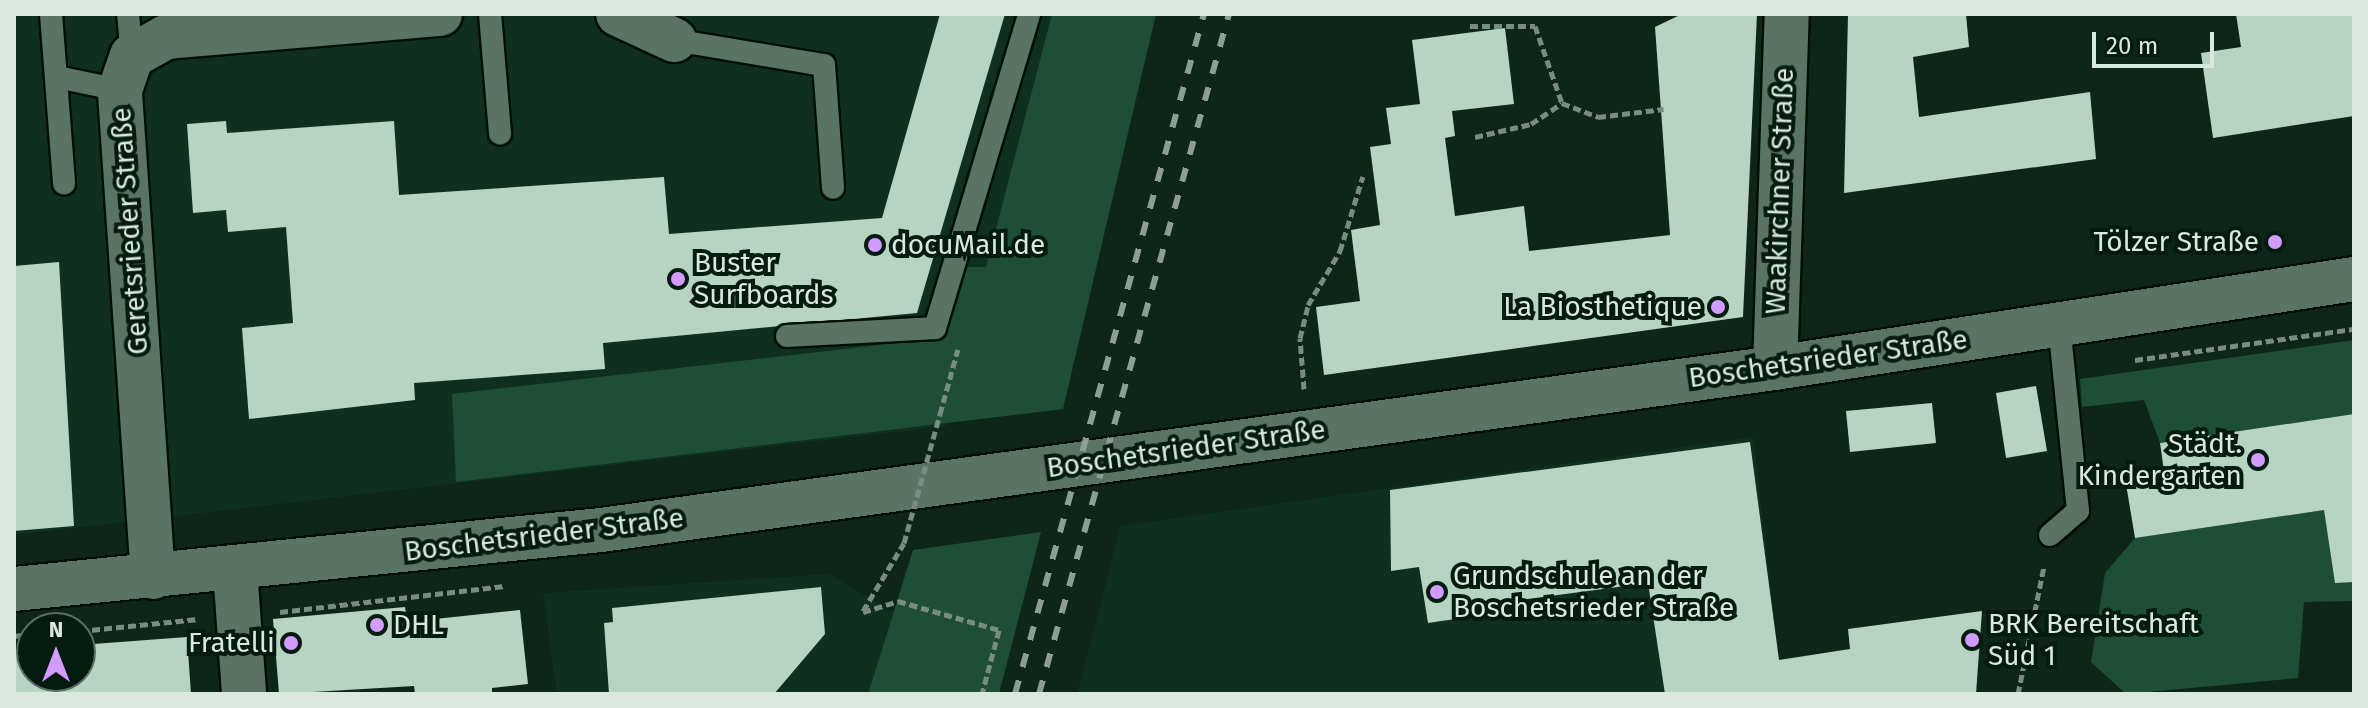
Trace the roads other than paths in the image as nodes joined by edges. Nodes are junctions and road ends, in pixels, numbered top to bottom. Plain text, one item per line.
1 (51, 14) edge
2 (440, 14) edge
3 (490, 14) edge
4 (618, 14) edge
5 (1029, 14) edge
6 (1787, 14) edge
7 (674, 40) joint
8 (127, 53) edge
9 (57, 77) junction
10 (500, 134) dead end
11 (64, 184) dead end
12 (833, 188) dead end
13 (2354, 279) edge
14 (2059, 324) junction
15 (787, 336) dead end
16 (1775, 368) junction
17 (2050, 535) road end
18 (235, 570) junction
19 (153, 577) junction
20 (14, 589) edge
21 (244, 694) edge

1 - 9 lane
2 - 8 main road
3 - 10 lane
4 - 7 main road
5 - 15 lane
6 - 16 main road, Waakirchner Straße
7 - 12 lane
8 - 9 lane
8 - 19 main road, Geretsrieder Straße
9 - 11 lane
13 - 14 main road, Boschetsrieder Straße
14 - 16 main road, Boschetsrieder Straße
14 - 17 lane
16 - 18 main road, Boschetsrieder Straße
18 - 19 main road, Boschetsrieder Straße
18 - 21 main road
19 - 20 main road, Boschetsrieder Straße

